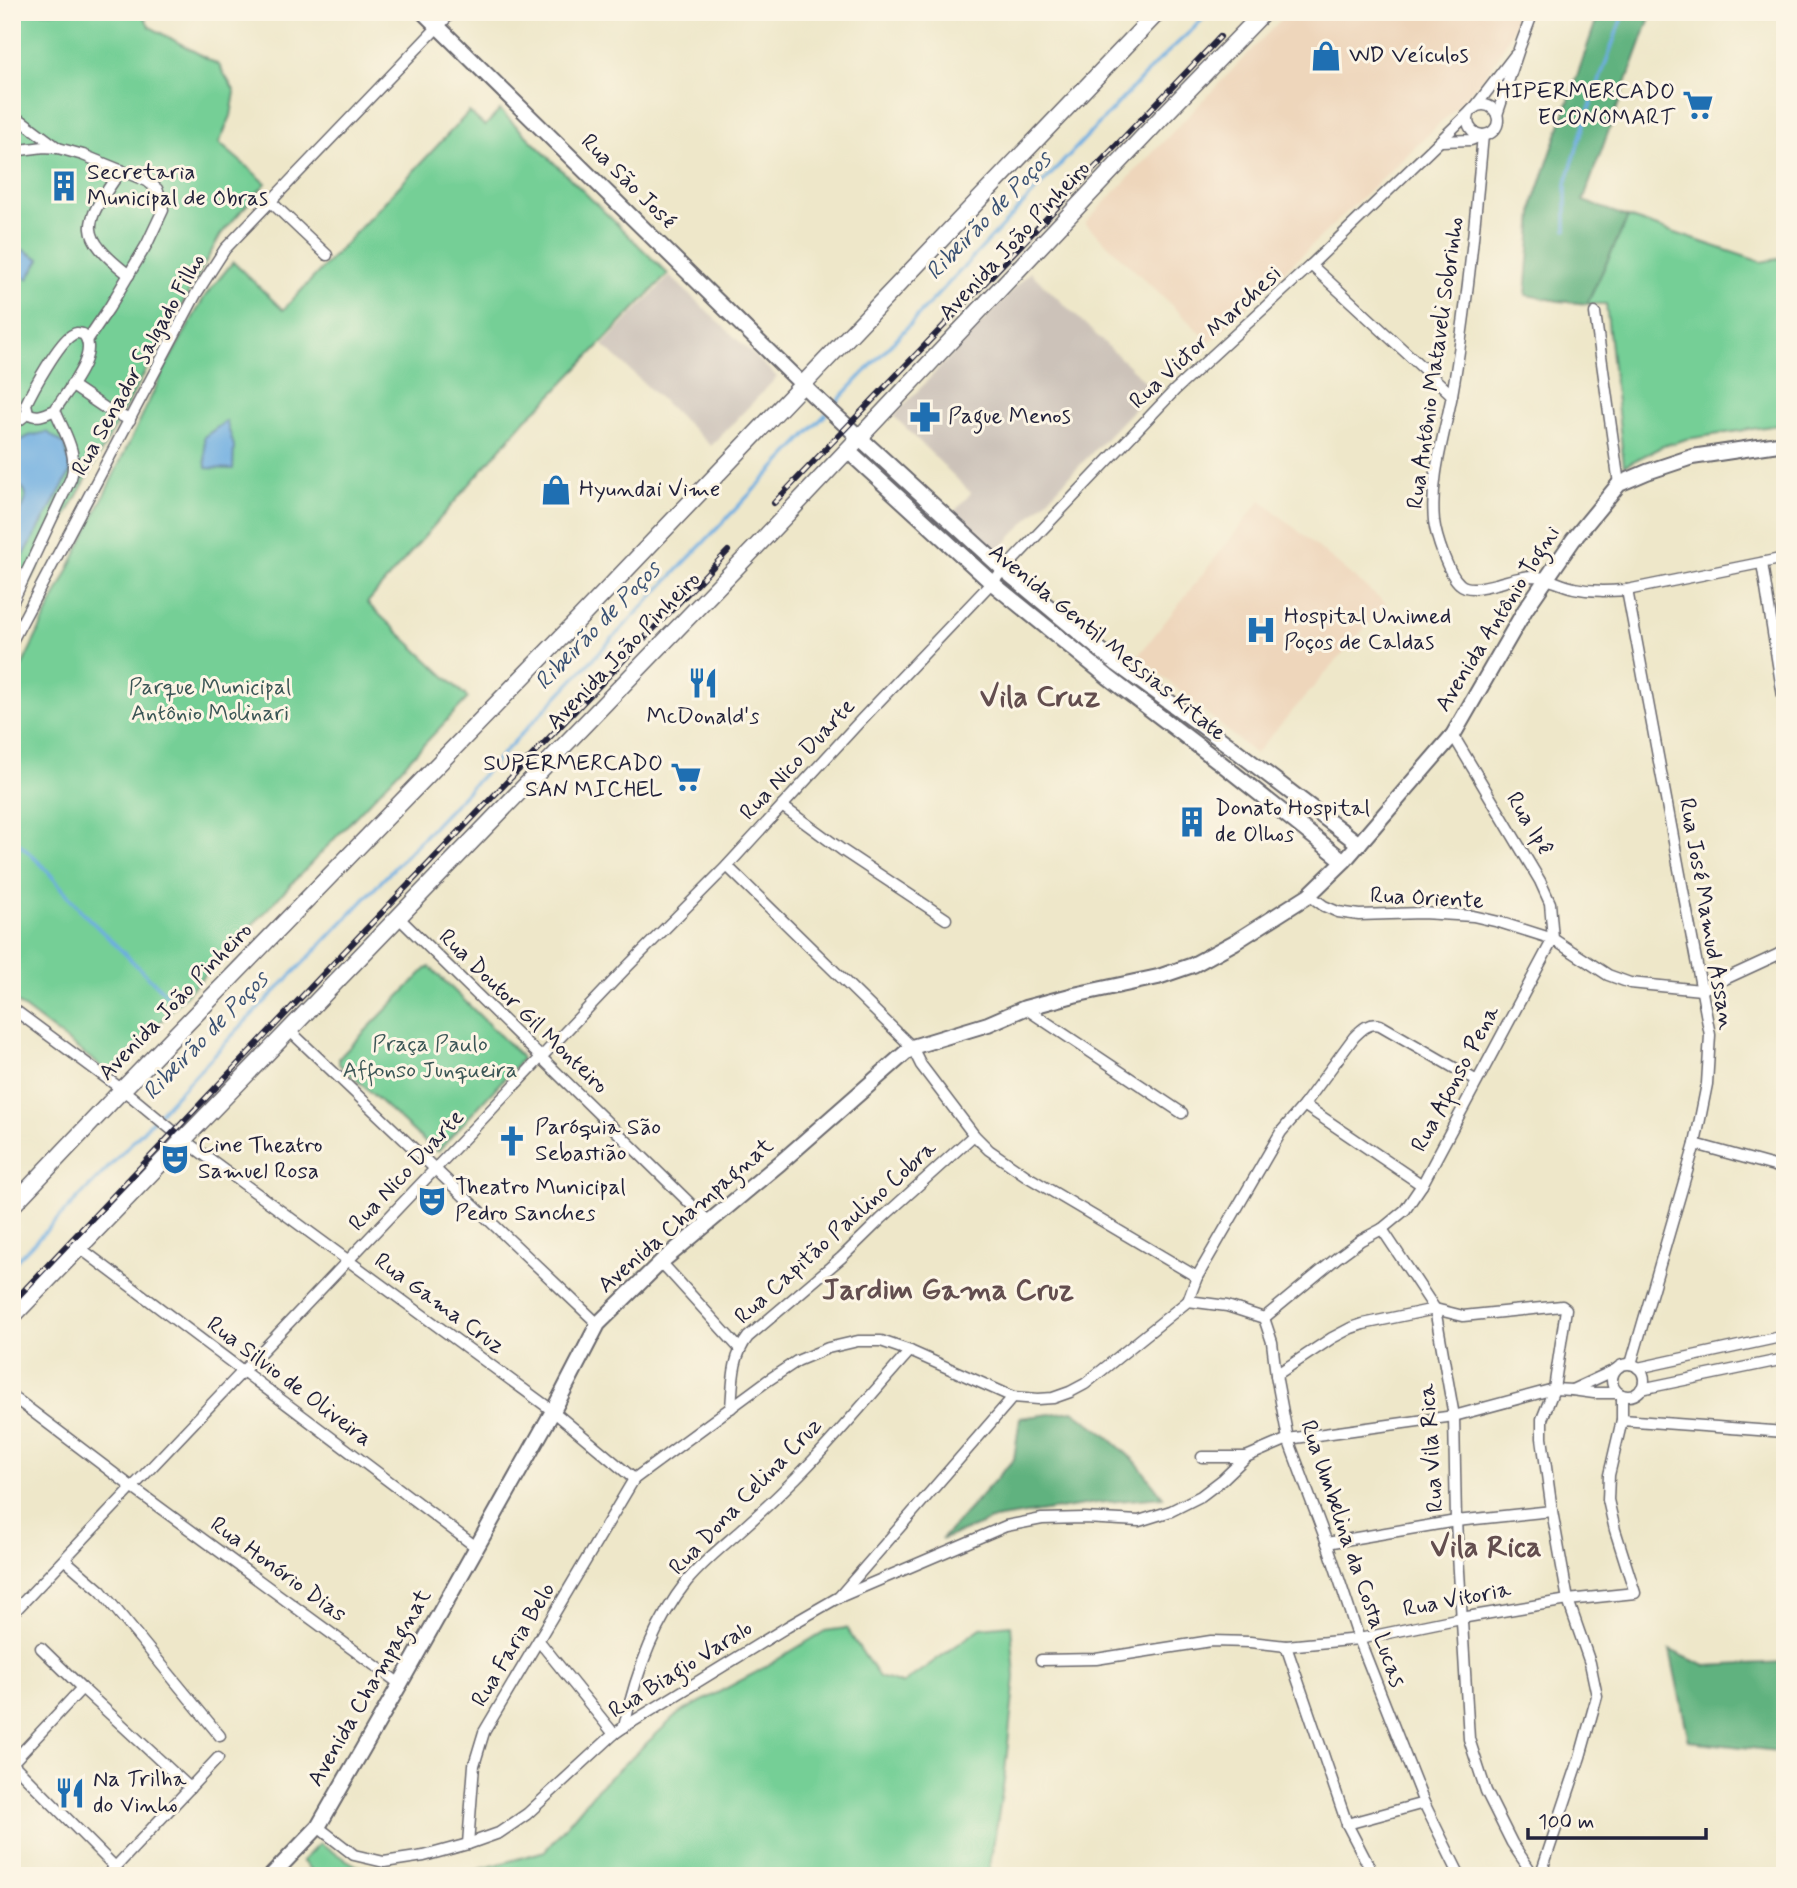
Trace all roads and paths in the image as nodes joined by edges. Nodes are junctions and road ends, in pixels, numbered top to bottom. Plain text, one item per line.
1 (423, 12) edge
2 (452, 12) edge
3 (1158, 12) edge
4 (1264, 12) edge
5 (1533, 12) edge
6 (438, 27) junction
7 (1519, 49) junction
8 (1472, 110) junction
9 (1497, 115) junction
10 (12, 124) edge
11 (1483, 135) junction
12 (1464, 140) junction
13 (1441, 141) junction
14 (58, 148) junction
15 (12, 151) edge
16 (1481, 157) junction
17 (121, 170) junction
18 (270, 201) junction
19 (327, 255) dead end
20 (1311, 265) junction
21 (129, 275) junction
22 (1595, 313) dead end
23 (88, 339) junction
24 (71, 385) junction
25 (807, 389) junction
26 (1452, 394) junction
27 (55, 410) junction
28 (29, 413) junction
29 (130, 420) junction
30 (12, 426) edge
31 (1785, 443) edge
32 (854, 445) junction
33 (1619, 484) junction
34 (1785, 558) edge
35 (1762, 563) junction
36 (1003, 569) junction
37 (1547, 579) junction
38 (991, 582) junction
39 (1627, 590) junction
40 (12, 603) edge
41 (12, 641) edge
42 (1117, 664) junction
43 (1108, 677) junction
44 (1785, 709) edge
45 (1452, 735) junction
46 (1234, 749) junction
47 (1222, 764) junction
48 (782, 806) junction
49 (1359, 844) junction
50 (1344, 861) junction
51 (727, 866) junction
52 (1309, 895) junction
53 (399, 918) junction
54 (946, 919) dead end
55 (1553, 939) junction
56 (1785, 950) edge
57 (1701, 990) junction
58 (12, 1008) edge
59 (1025, 1008) junction
60 (289, 1030) junction
61 (912, 1047) junction
62 (542, 1056) junction
63 (1476, 1080) junction
64 (122, 1090) junction
65 (1304, 1105) junction
66 (1182, 1113) dead end
67 (974, 1136) junction
68 (184, 1140) junction
69 (1695, 1144) junction
70 (1785, 1169) edge
71 (434, 1170) junction
72 (1422, 1185) junction
73 (14, 1201) edge
74 (709, 1222) junction
75 (1382, 1229) junction
76 (80, 1248) junction
77 (349, 1261) junction
78 (661, 1262) junction
79 (1198, 1277) junction
80 (1188, 1301) junction
81 (1435, 1309) junction
82 (12, 1317) edge
83 (1264, 1318) junction
84 (598, 1324) junction
85 (1785, 1336) edge
86 (739, 1348) junction
87 (910, 1351) junction
88 (1785, 1360) edge
89 (1635, 1366) junction
90 (1615, 1370) junction
91 (243, 1372) junction
92 (1276, 1375) junction
93 (1641, 1388) junction
94 (1554, 1389) junction
95 (1572, 1390) junction
96 (1620, 1394) junction
97 (12, 1396) edge
98 (1013, 1397) junction
99 (731, 1408) junction
100 (553, 1411) junction
101 (1454, 1416) junction
102 (1622, 1420) junction
103 (1785, 1432) edge
104 (1288, 1439) junction
105 (1202, 1457) dead end
106 (1246, 1457) junction
107 (634, 1479) junction
108 (133, 1488) junction
109 (1552, 1511) junction
110 (1456, 1521) junction
111 (1327, 1543) junction
112 (476, 1547) junction
113 (65, 1560) junction
114 (839, 1597) junction
115 (1568, 1600) junction
116 (12, 1614) edge
117 (1461, 1618) junction
118 (1359, 1639) junction
119 (539, 1641) junction
120 (1286, 1646) junction
121 (41, 1648) dead end
122 (1041, 1660) dead end
123 (400, 1684) junction
124 (82, 1688) junction
125 (624, 1727) junction
126 (614, 1734) junction
127 (220, 1737) dead end
128 (218, 1758) dead end
129 (12, 1763) edge
130 (190, 1788) junction
131 (1424, 1803) junction
132 (1347, 1824) junction
133 (318, 1827) junction
134 (468, 1844) junction
135 (115, 1867) junction
136 (107, 1876) edge
137 (271, 1876) edge
138 (1374, 1876) edge
139 (1460, 1876) edge
140 (1534, 1876) edge
141 (1540, 1876) edge

1 - 6 street, Rua São José
2 - 6 street, Rua Senador Salgado Filho
3 - 25 main road, Avenida João Pinheiro
4 - 32 main road, Avenida João Pinheiro
5 - 7 street
6 - 18 street, Rua Senador Salgado Filho
6 - 25 street, Rua São José
7 - 8 street, Rua Victor Marchesi
7 - 9 street
8 - 9 street
8 - 11 street
8 - 13 street, Rua Victor Marchesi
9 - 11 street
10 - 14 street
11 - 12 street
11 - 16 street, Rua Antônio Mataveli Sobrinho
12 - 13 street
12 - 16 street
13 - 20 street, Rua Victor Marchesi
14 - 15 street
14 - 17 street
16 - 26 street, Rua Antônio Mataveli Sobrinho
17 - 21 street
17 - 21 street
18 - 19 street
18 - 29 street, Rua Senador Salgado Filho
20 - 26 street
20 - 36 street, Rua Victor Marchesi
21 - 23 street
22 - 33 street
23 - 24 street
23 - 28 street
24 - 27 street
24 - 29 street
25 - 32 street, Rua São José
25 - 64 main road, Avenida João Pinheiro
26 - 37 street, Rua Antônio Mataveli Sobrinho
27 - 28 street
27 - 40 street
28 - 30 street
29 - 41 street, Rua Senador Salgado Filho
31 - 33 street, Avenida Antônio Togni
32 - 36 street, Avenida Gentil Messias Kitate
32 - 38 street, Avenida Gentil Messias Kitate
32 - 53 main road, Avenida João Pinheiro
33 - 37 street, Avenida Antônio Togni
34 - 35 street
35 - 39 street
35 - 44 street
36 - 38 street, Rua Nico Duarte
36 - 42 street, Avenida Gentil Messias Kitate
37 - 39 street
37 - 45 street, Avenida Antônio Togni
38 - 43 street, Avenida Gentil Messias Kitate
38 - 48 street, Rua Nico Duarte
39 - 57 street, Rua José Mamud Assan
42 - 43 street
42 - 46 street, Avenida Gentil Messias Kitate
43 - 47 street, Avenida Gentil Messias Kitate
45 - 49 street, Avenida Antônio Togni
45 - 55 street, Rua Ipê
46 - 47 street
46 - 49 street, Avenida Gentil Messias Kitate
47 - 50 street, Avenida Gentil Messias Kitate
48 - 51 street, Rua Nico Duarte
48 - 54 street
49 - 50 street, Avenida Champagnat
50 - 52 street, Avenida Champagnat
51 - 61 street
51 - 62 street, Rua Nico Duarte
52 - 55 street, Rua Oriente
52 - 59 street, Avenida Champagnat
53 - 60 main road, Avenida João Pinheiro
53 - 62 street, Rua Doutor Gil Monteiro
55 - 57 street, Rua Oriente
55 - 63 street, Rua Afonso Pena
56 - 57 street
57 - 69 street, Rua José Mamud Assan
58 - 64 street, Rua Gama Cruz
59 - 61 street, Avenida Champagnat
59 - 66 street
60 - 68 main road, Avenida João Pinheiro
60 - 71 street
61 - 67 street
61 - 74 street, Avenida Champagnat
62 - 71 street, Rua Nico Duarte
62 - 74 street, Rua Doutor Gil Monteiro
63 - 65 street
63 - 72 street, Rua Afonso Pena
64 - 68 street, Rua Gama Cruz
64 - 73 main road, Avenida João Pinheiro
65 - 72 street
65 - 79 street
67 - 79 street
67 - 86 street, Rua Capitão Paulino Cobra
68 - 76 main road, Avenida João Pinheiro
68 - 77 street, Rua Gama Cruz
69 - 70 street
69 - 89 street, Rua José Mamud Assan
71 - 77 street, Rua Nico Duarte
71 - 84 street
72 - 75 street, Rua Afonso Pena
74 - 78 street, Avenida Champagnat
75 - 81 street, Rua Vila Rica
75 - 83 street, Rua Afonso Pena
76 - 82 main road, Avenida João Pinheiro
76 - 91 street, Rua Silvio de Oliveira
77 - 91 street, Rua Nico Duarte
77 - 100 street, Rua Gama Cruz
78 - 84 street, Avenida Champagnat
78 - 86 street
79 - 80 street
80 - 83 street
80 - 98 street
81 - 92 street
81 - 94 street
81 - 101 street, Rua Vila Rica
83 - 92 street, Rua Umbelina da Costa Lucas
84 - 100 street, Avenida Champagnat
85 - 89 street
86 - 99 street, Rua Capitão Paulino Cobra
87 - 98 street
87 - 99 street
87 - 125 street, Rua Dona Celina Cruz
88 - 93 street
89 - 90 street
89 - 93 street
90 - 95 street
90 - 96 street
91 - 108 street, Rua Nico Duarte
91 - 112 street, Rua Silvio de Oliveira
92 - 104 street, Rua Umbelina da Costa Lucas
93 - 96 street
94 - 95 street
94 - 101 street
94 - 109 street
95 - 96 street
96 - 102 street
97 - 108 street, Rua Honório Dias
98 - 114 street, Rua Biagio Varalo
99 - 107 street
100 - 107 street, Rua Gama Cruz
100 - 112 street, Avenida Champagnat
101 - 104 street
101 - 110 street, Rua Vila Rica
102 - 103 street
102 - 115 street, Rua Vitoria
104 - 106 street
104 - 111 street, Rua Umbelina da Costa Lucas
105 - 106 street
106 - 114 street
107 - 119 street, Rua Faria Belo
108 - 113 street, Rua Nico Duarte
108 - 123 street, Rua Honório Dias
109 - 110 street
109 - 115 street
110 - 111 street
110 - 117 street, Rua Vila Rica
111 - 118 street, Rua Umbelina da Costa Lucas
112 - 123 street, Avenida Champagnat
113 - 116 street, Rua Nico Duarte
113 - 127 street
114 - 125 street, Rua Biagio Varalo
115 - 117 street, Rua Vitoria
115 - 141 street
117 - 118 street, Rua Vitoria
117 - 140 street, Rua Vila Rica
118 - 120 street, Rua Vitoria
118 - 131 street, Rua Umbelina da Costa Lucas
119 - 126 street
119 - 134 street, Rua Faria Belo
120 - 122 street, Rua Vitoria
120 - 132 street
121 - 124 street
123 - 133 street, Avenida Champagnat
124 - 129 street
124 - 130 street
125 - 126 street, Rua Biagio Varalo
126 - 134 street, Rua Biagio Varalo
128 - 130 street
129 - 135 street
130 - 135 street
131 - 132 street
131 - 139 street, Rua Umbelina da Costa Lucas
132 - 138 street
133 - 134 street, Rua Biagio Varalo
133 - 137 street, Avenida Champagnat
135 - 136 street

